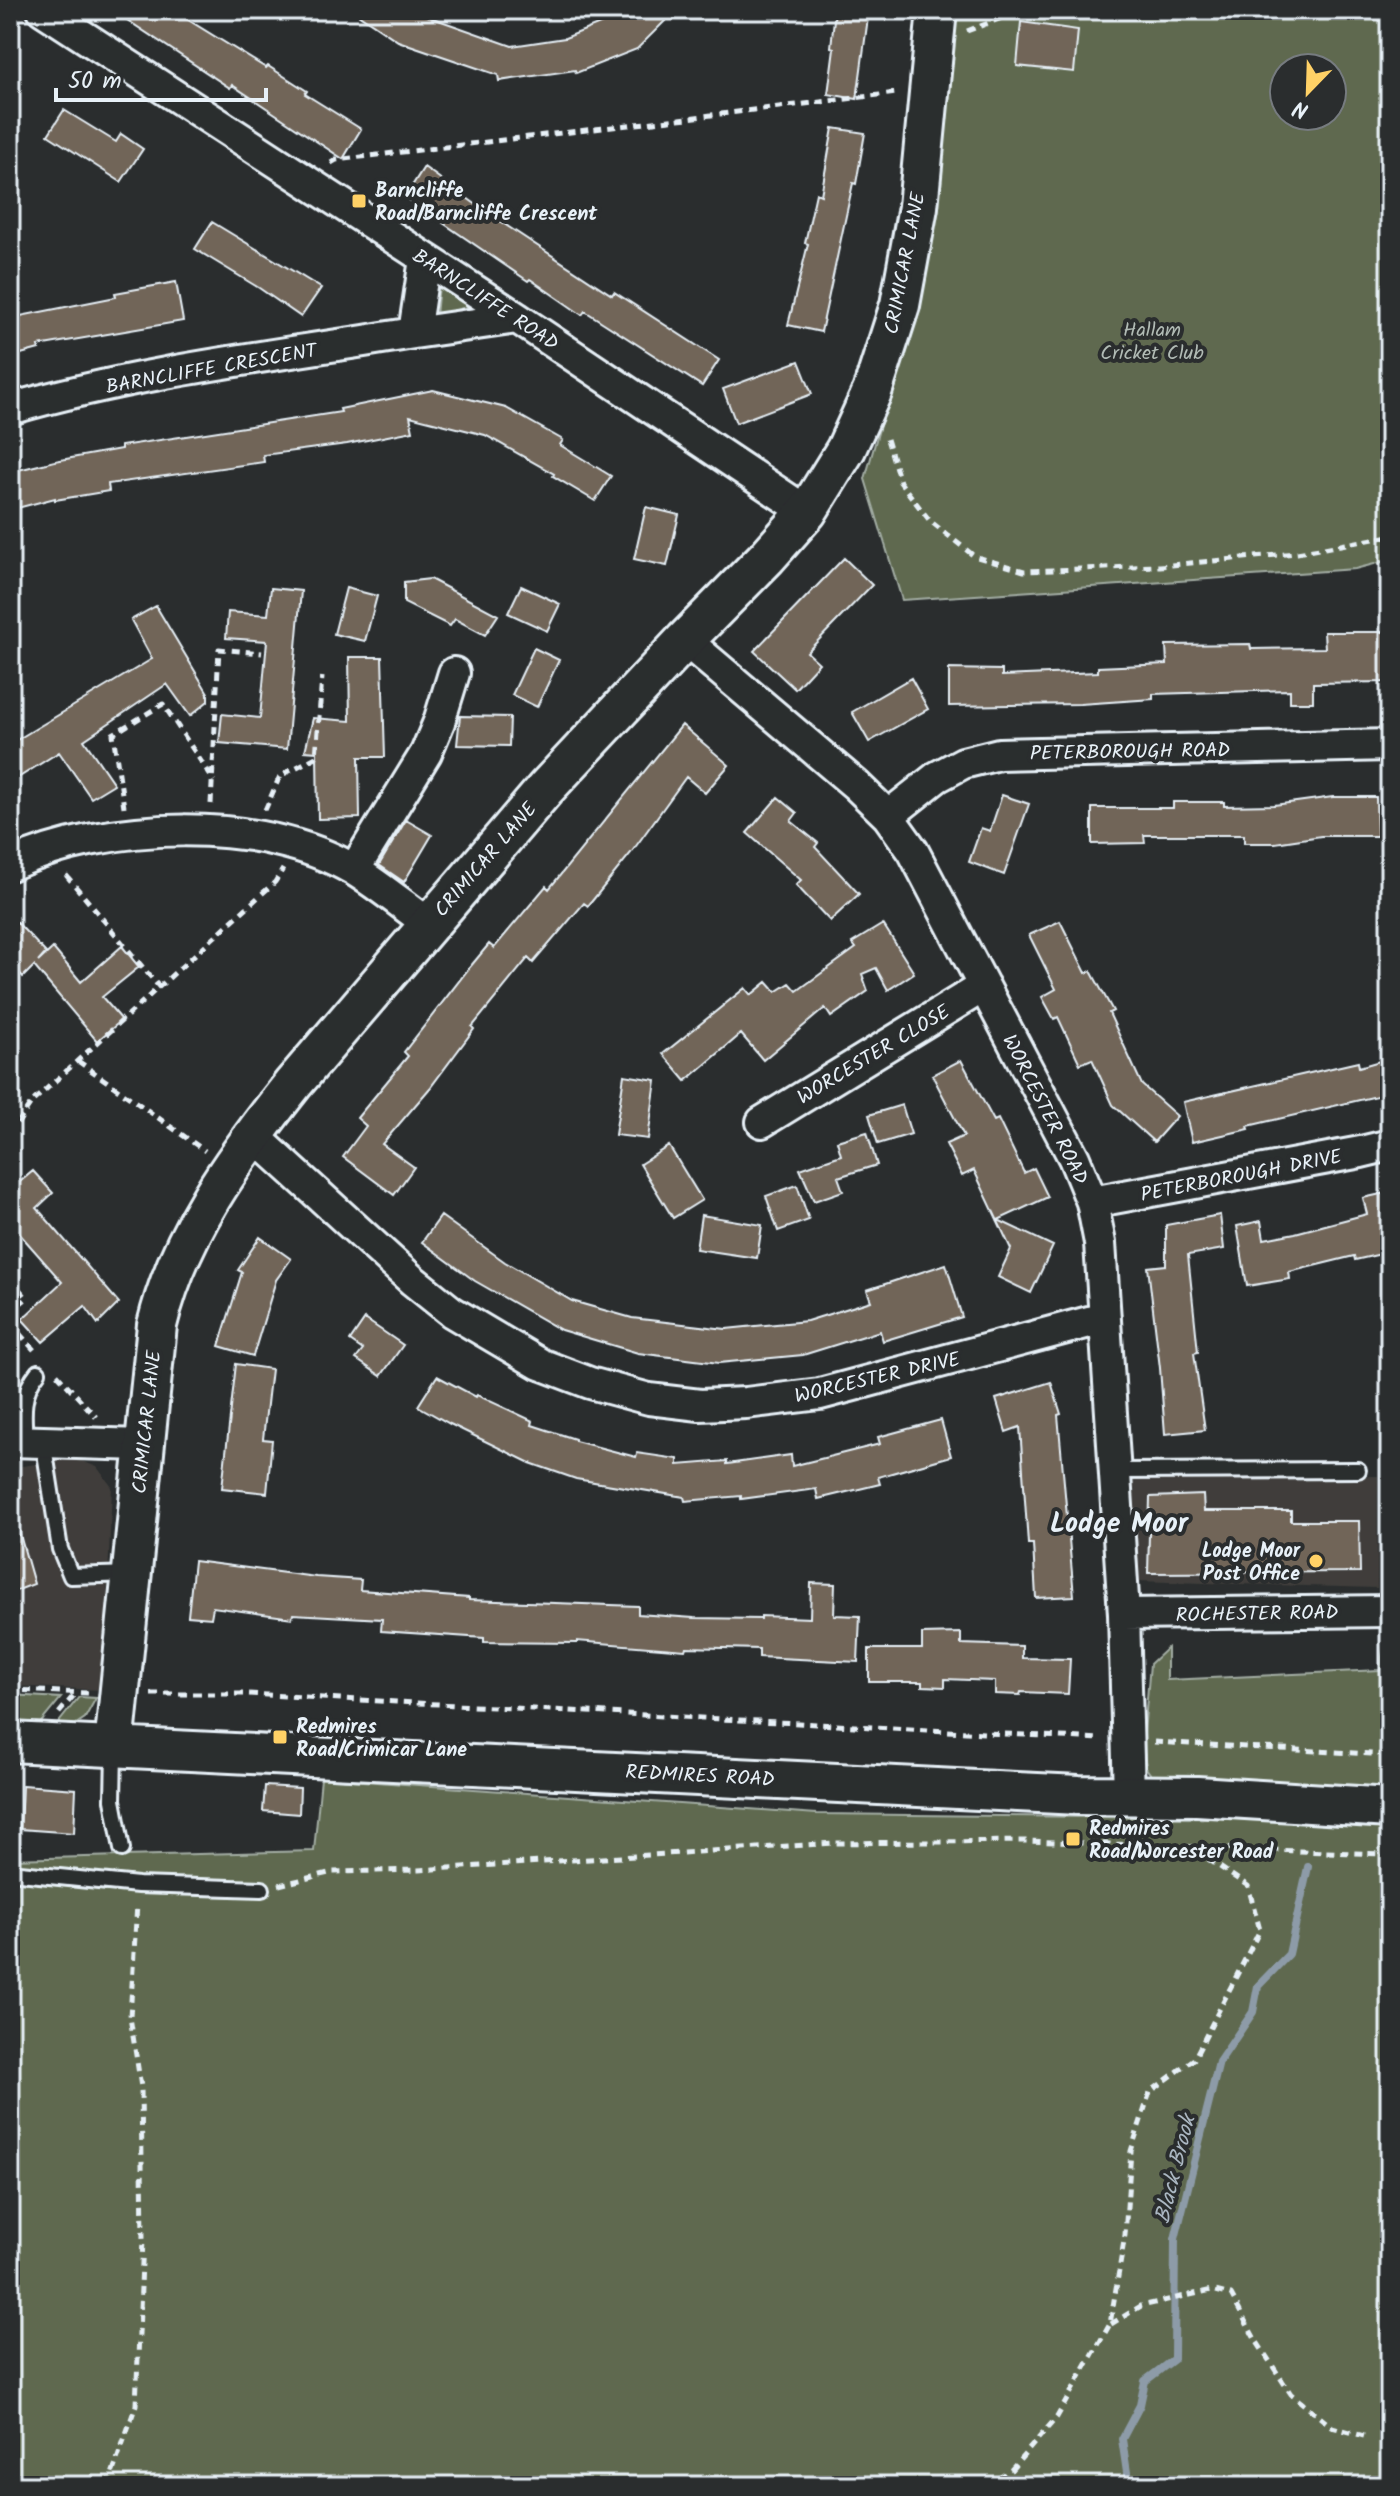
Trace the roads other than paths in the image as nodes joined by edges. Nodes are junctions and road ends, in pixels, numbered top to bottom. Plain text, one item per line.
1 (43, 10) edge
2 (951, 21) edge
3 (425, 259) junction
4 (517, 318) junction
5 (414, 333) junction
6 (10, 409) edge
7 (807, 512) junction
8 (685, 640) junction
9 (454, 673) dead end
10 (1390, 745) edge
11 (888, 816) junction
12 (11, 862) edge
13 (354, 870) junction
14 (429, 924) junction
15 (984, 986) junction
16 (762, 1122) dead end
17 (253, 1135) junction
18 (1390, 1145) edge
19 (1092, 1202) junction
20 (1104, 1318) junction
21 (44, 1370) road end
22 (26, 1440) edge
23 (132, 1445) junction
24 (1358, 1470) dead end
25 (1115, 1471) junction
26 (132, 1574) junction
27 (1390, 1611) edge
28 (1124, 1614) junction
29 (10, 1742) edge
30 (114, 1748) junction
31 (1129, 1796) junction
32 (1390, 1808) edge
33 (122, 1849) dead end
34 (10, 1872) edge
35 (262, 1889) road end

1 - 3 street, BARNCLIFFE ROAD
2 - 7 street, CRIMICAR LANE
3 - 4 street, BARNCLIFFE ROAD
3 - 5 street
4 - 5 street, BARNCLIFFE CRESCENT
4 - 7 street, BARNCLIFFE ROAD
5 - 6 street, BARNCLIFFE CRESCENT
7 - 8 street, CRIMICAR LANE
8 - 11 street, WORCESTER ROAD
8 - 14 street, CRIMICAR LANE
9 - 13 street
10 - 11 street, PETERBOROUGH ROAD
11 - 15 street, WORCESTER ROAD
12 - 13 street
13 - 14 street
14 - 17 street, CRIMICAR LANE
15 - 16 street, WORCESTER CLOSE
15 - 19 street, WORCESTER ROAD
17 - 20 street, WORCESTER DRIVE
17 - 23 street, CRIMICAR LANE
18 - 19 street, PETERBOROUGH DRIVE
19 - 20 street, WORCESTER ROAD
20 - 25 street, WORCESTER ROAD
21 - 22 lane
22 - 23 street
22 - 26 lane
23 - 26 street, CRIMICAR LANE
24 - 25 lane
25 - 28 street, WORCESTER ROAD
26 - 30 street, CRIMICAR LANE
27 - 28 street, ROCHESTER ROAD
28 - 31 street, WORCESTER ROAD
29 - 30 street, REDMIRES ROAD
30 - 31 street, REDMIRES ROAD
30 - 33 lane
31 - 32 street, REDMIRES ROAD
34 - 35 lane

